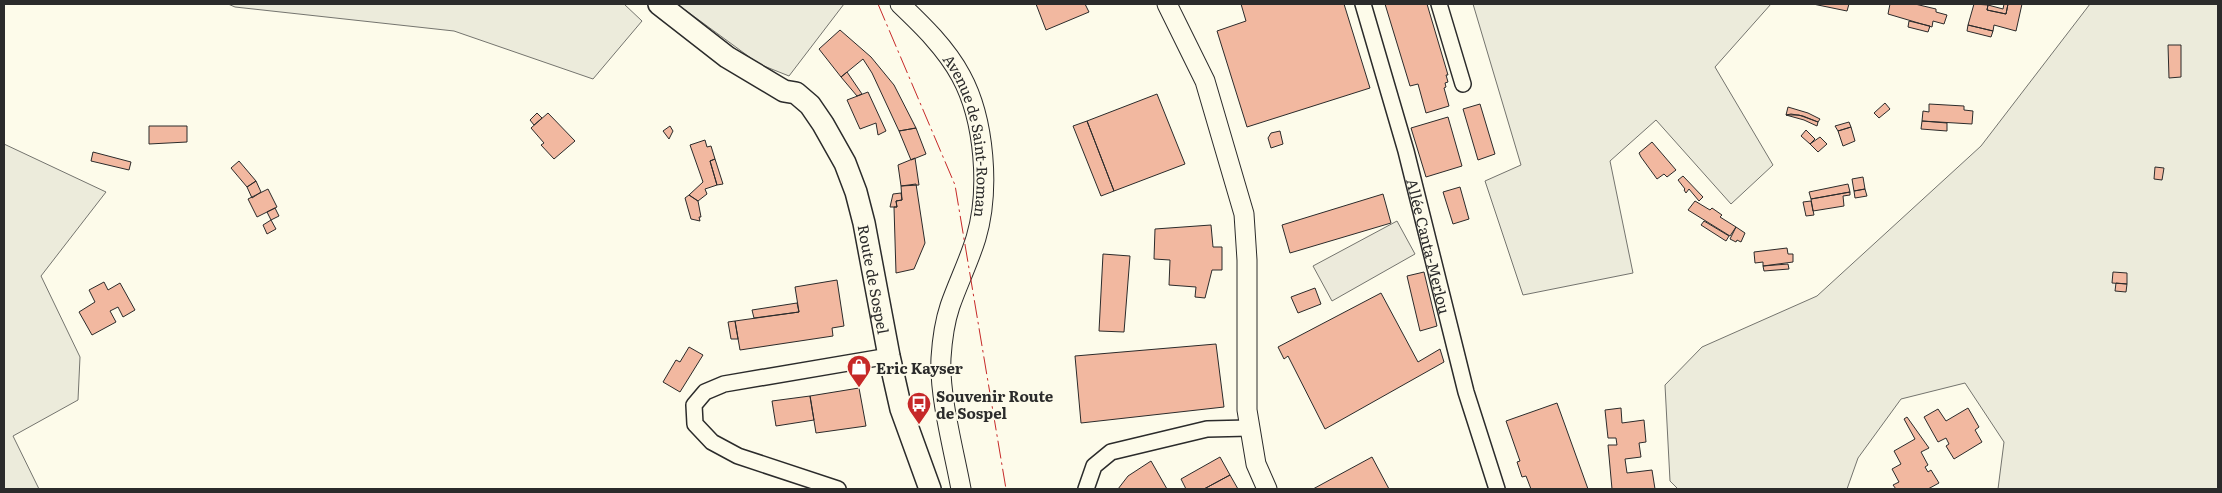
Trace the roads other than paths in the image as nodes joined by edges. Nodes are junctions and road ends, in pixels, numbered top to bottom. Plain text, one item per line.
1 (659, 4) edge
2 (900, 4) edge
3 (1167, 4) edge
4 (1363, 4) edge
5 (1438, 4) edge
6 (1464, 84) dead end
7 (883, 357) junction
8 (1249, 428) junction
9 (838, 489) edge
10 (920, 489) edge
11 (930, 489) edge
12 (960, 489) edge
13 (1086, 489) edge
14 (1267, 489) edge
15 (1497, 489) edge

1 - 7 main road, Route de Sospel
2 - 12 street, Avenue de Saint-Roman
3 - 8 street
4 - 15 street, Allée Canta-Merlou
5 - 6 street
7 - 9 street
7 - 10 main road, Route de Sospel
7 - 11 main road, Route de Sospel
8 - 13 street
8 - 14 street

